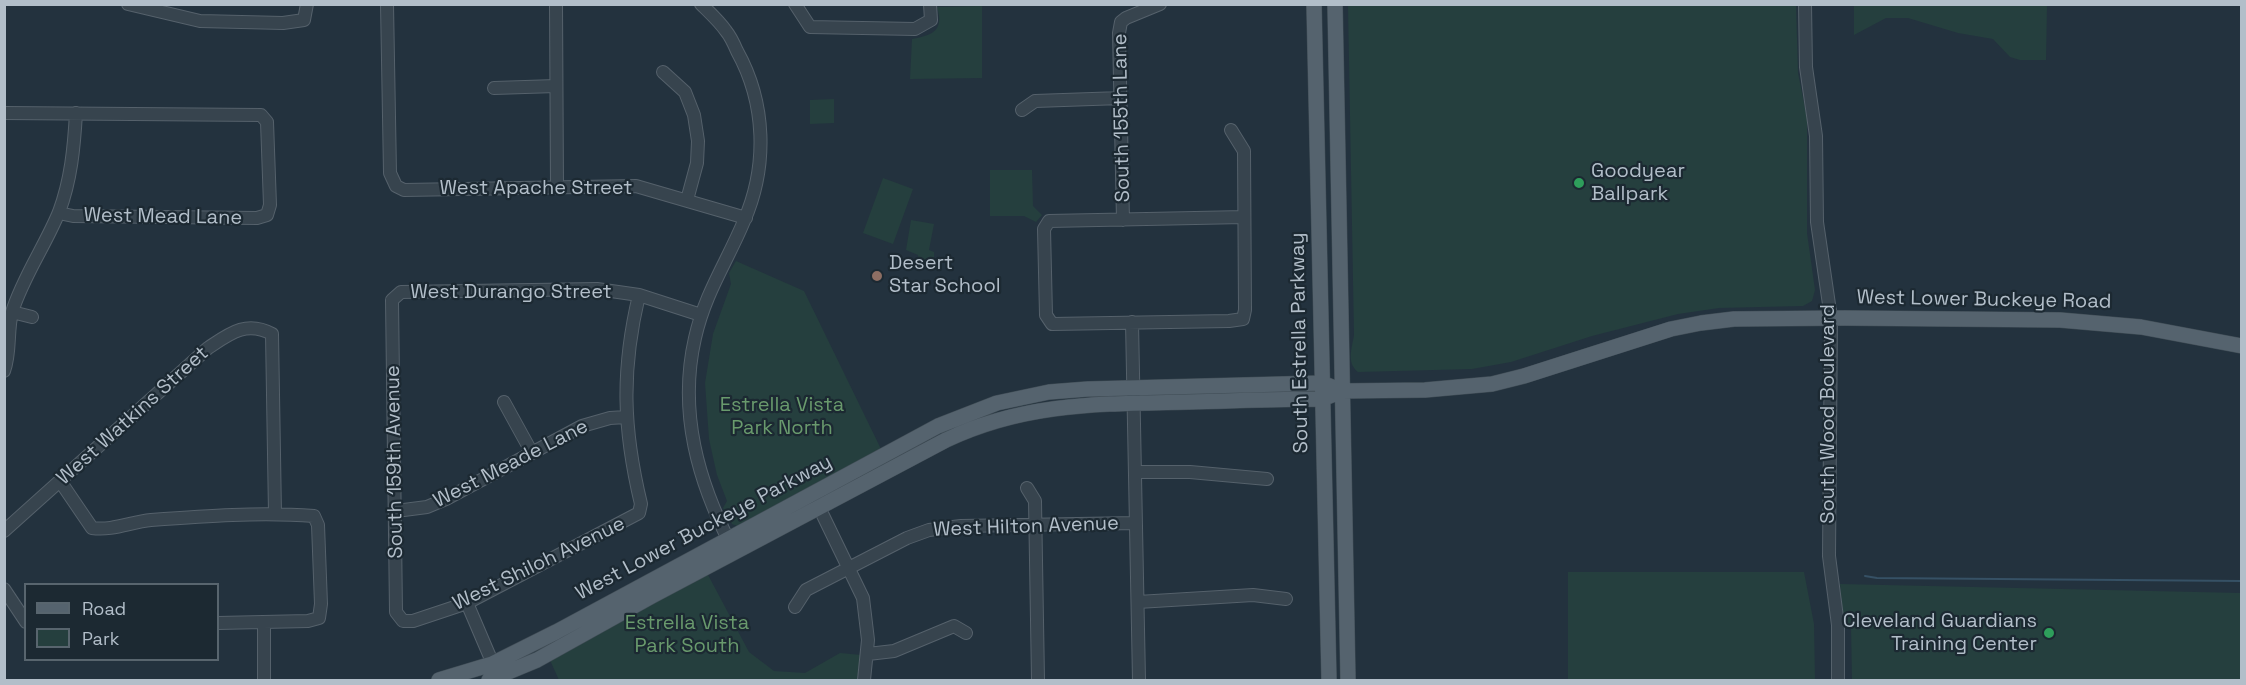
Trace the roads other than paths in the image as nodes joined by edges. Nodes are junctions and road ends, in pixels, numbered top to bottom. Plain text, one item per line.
1 (128, 4) edge
2 (307, 4) edge
3 (387, 4) edge
4 (556, 4) edge
5 (701, 4) edge
6 (795, 4) edge
7 (930, 4) edge
8 (1160, 4) edge
9 (1314, 4) edge
10 (1335, 4) edge
11 (1805, 4) edge
12 (663, 72) dead end
13 (556, 86) junction
14 (494, 88) dead end
15 (1121, 98) junction
16 (1022, 110) dead end
17 (4, 113) edge
18 (76, 113) junction
19 (1231, 130) dead end
20 (557, 187) junction
21 (687, 200) junction
22 (58, 213) junction
23 (1244, 217) junction
24 (746, 218) junction
25 (1123, 220) junction
26 (639, 295) junction
27 (392, 300) joint
28 (12, 312) junction
29 (701, 315) junction
30 (32, 317) dead end
31 (1831, 318) junction
32 (1132, 322) junction
33 (2241, 346) edge
34 (4, 371) edge
35 (1322, 383) junction
36 (1342, 391) junction
37 (1134, 395) junction
38 (1322, 399) junction
39 (504, 402) dead end
40 (626, 417) junction
41 (532, 453) junction
42 (1135, 472) junction
43 (1268, 479) dead end
44 (60, 481) junction
45 (1027, 488) dead end
46 (812, 494) junction
47 (819, 508) junction
48 (396, 511) junction
49 (275, 514) junction
50 (1136, 523) junction
51 (1035, 525) junction
52 (4, 531) edge
53 (727, 538) junction
54 (735, 553) junction
55 (850, 568) junction
56 (4, 589) edge
57 (1286, 599) dead end
58 (1138, 602) junction
59 (467, 603) junction
60 (795, 607) dead end
61 (24, 619) edge
62 (403, 621) joint
63 (264, 622) junction
64 (219, 623) edge
65 (966, 633) dead end
66 (868, 654) junction
67 (495, 675) edge
68 (264, 681) edge
69 (440, 681) edge
70 (864, 681) edge
71 (1038, 681) edge
72 (1139, 681) edge
73 (1329, 681) edge
74 (1348, 681) edge
75 (1838, 681) edge

1 - 2 street
3 - 20 street, West Apache Street
4 - 13 street
5 - 24 street
6 - 7 street
8 - 15 street, South 155th Lane
9 - 35 main road, South Estrella Parkway
10 - 36 main road, South Estrella Parkway
11 - 31 street, South Wood Boulevard
12 - 21 street
13 - 14 street
13 - 20 street
15 - 16 street
15 - 25 street, South 155th Lane
17 - 18 street
18 - 22 street
18 - 22 street, West Mead Lane
19 - 23 street
20 - 21 street, West Apache Street
21 - 24 street, West Apache Street
22 - 28 street
23 - 25 street
23 - 32 street
24 - 29 street
25 - 32 street
26 - 27 street, West Durango Street
26 - 29 street, West Durango Street
26 - 40 street
27 - 48 street, South 159th Avenue
28 - 30 street
28 - 34 street
29 - 53 street
31 - 33 main road, West Lower Buckeye Road
31 - 36 main road, West Lower Buckeye Parkway
31 - 75 street, South Wood Boulevard
32 - 37 street
35 - 36 main road, West Lower Buckeye Parkway
35 - 37 main road, West Lower Buckeye Parkway
35 - 38 main road, South Estrella Parkway
36 - 38 main road, West Lower Buckeye Parkway
36 - 74 main road, South Estrella Parkway
37 - 38 main road, West Lower Buckeye Parkway
37 - 42 street
37 - 46 main road, West Lower Buckeye Parkway
37 - 47 main road, West Lower Buckeye Parkway
38 - 73 main road, South Estrella Parkway
39 - 41 street
40 - 41 street, West Meade Lane
40 - 59 street, West Shiloh Avenue
41 - 48 street, West Meade Lane
42 - 43 street
42 - 50 street
44 - 49 street
44 - 49 street, West Watkins Street
44 - 52 street, West Watkins Street
45 - 51 street
46 - 47 street
46 - 53 main road, West Lower Buckeye Parkway
47 - 54 main road, West Lower Buckeye Parkway
47 - 55 street
48 - 62 street, South 159th Avenue
49 - 63 street
50 - 51 street, West Hilton Avenue
50 - 58 street
51 - 55 street, West Hilton Avenue
51 - 71 street
53 - 54 street
53 - 67 main road, West Lower Buckeye Parkway
54 - 67 main road, West Lower Buckeye Parkway
55 - 60 street, West Hilton Avenue
55 - 66 street
56 - 61 street
57 - 58 street
58 - 72 street
59 - 62 street, West Shiloh Avenue
59 - 67 street
63 - 64 street
63 - 68 street
65 - 66 street
66 - 70 street
67 - 69 main road, West Lower Buckeye Parkway

